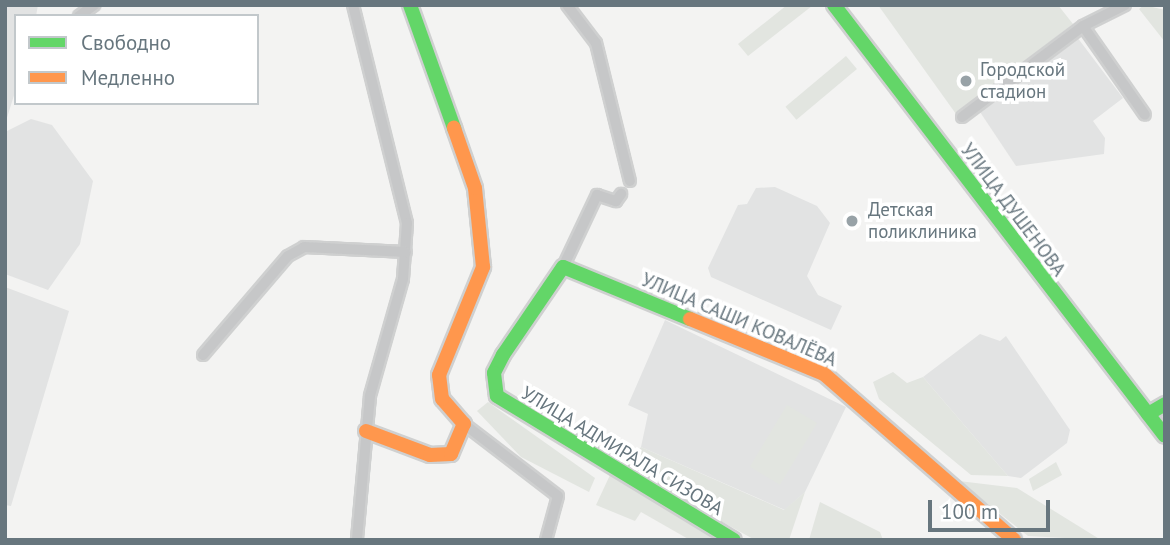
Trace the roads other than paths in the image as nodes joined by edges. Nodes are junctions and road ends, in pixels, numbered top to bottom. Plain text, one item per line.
1 (353, 5) edge
2 (410, 5) edge
3 (567, 5) edge
4 (834, 5) edge
5 (1125, 5) edge
6 (1083, 26) junction
7 (1145, 115) dead end
8 (962, 117) dead end
9 (630, 181) dead end
10 (621, 194) dead end
11 (406, 252) junction
12 (563, 267) junction
13 (203, 355) dead end
14 (1165, 404) edge
15 (1148, 414) junction
16 (464, 424) junction
17 (366, 431) junction
18 (1165, 436) edge
19 (357, 540) edge
20 (546, 540) edge
21 (734, 540) edge
22 (1014, 540) edge

1 - 11 street
2 - 16 street
3 - 9 street
4 - 15 street, УЛИЦА ДУШЕНОВА
5 - 6 street
6 - 7 street
6 - 8 street
10 - 12 street, УЛИЦА АДМИРАЛА СИЗОВА
11 - 13 street
11 - 17 street
12 - 21 street, УЛИЦА АДМИРАЛА СИЗОВА
12 - 22 street, УЛИЦА САШИ КОВАЛЁВА
14 - 15 street
15 - 18 street, УЛИЦА ДУШЕНОВА
16 - 17 street
16 - 20 street
17 - 19 street

